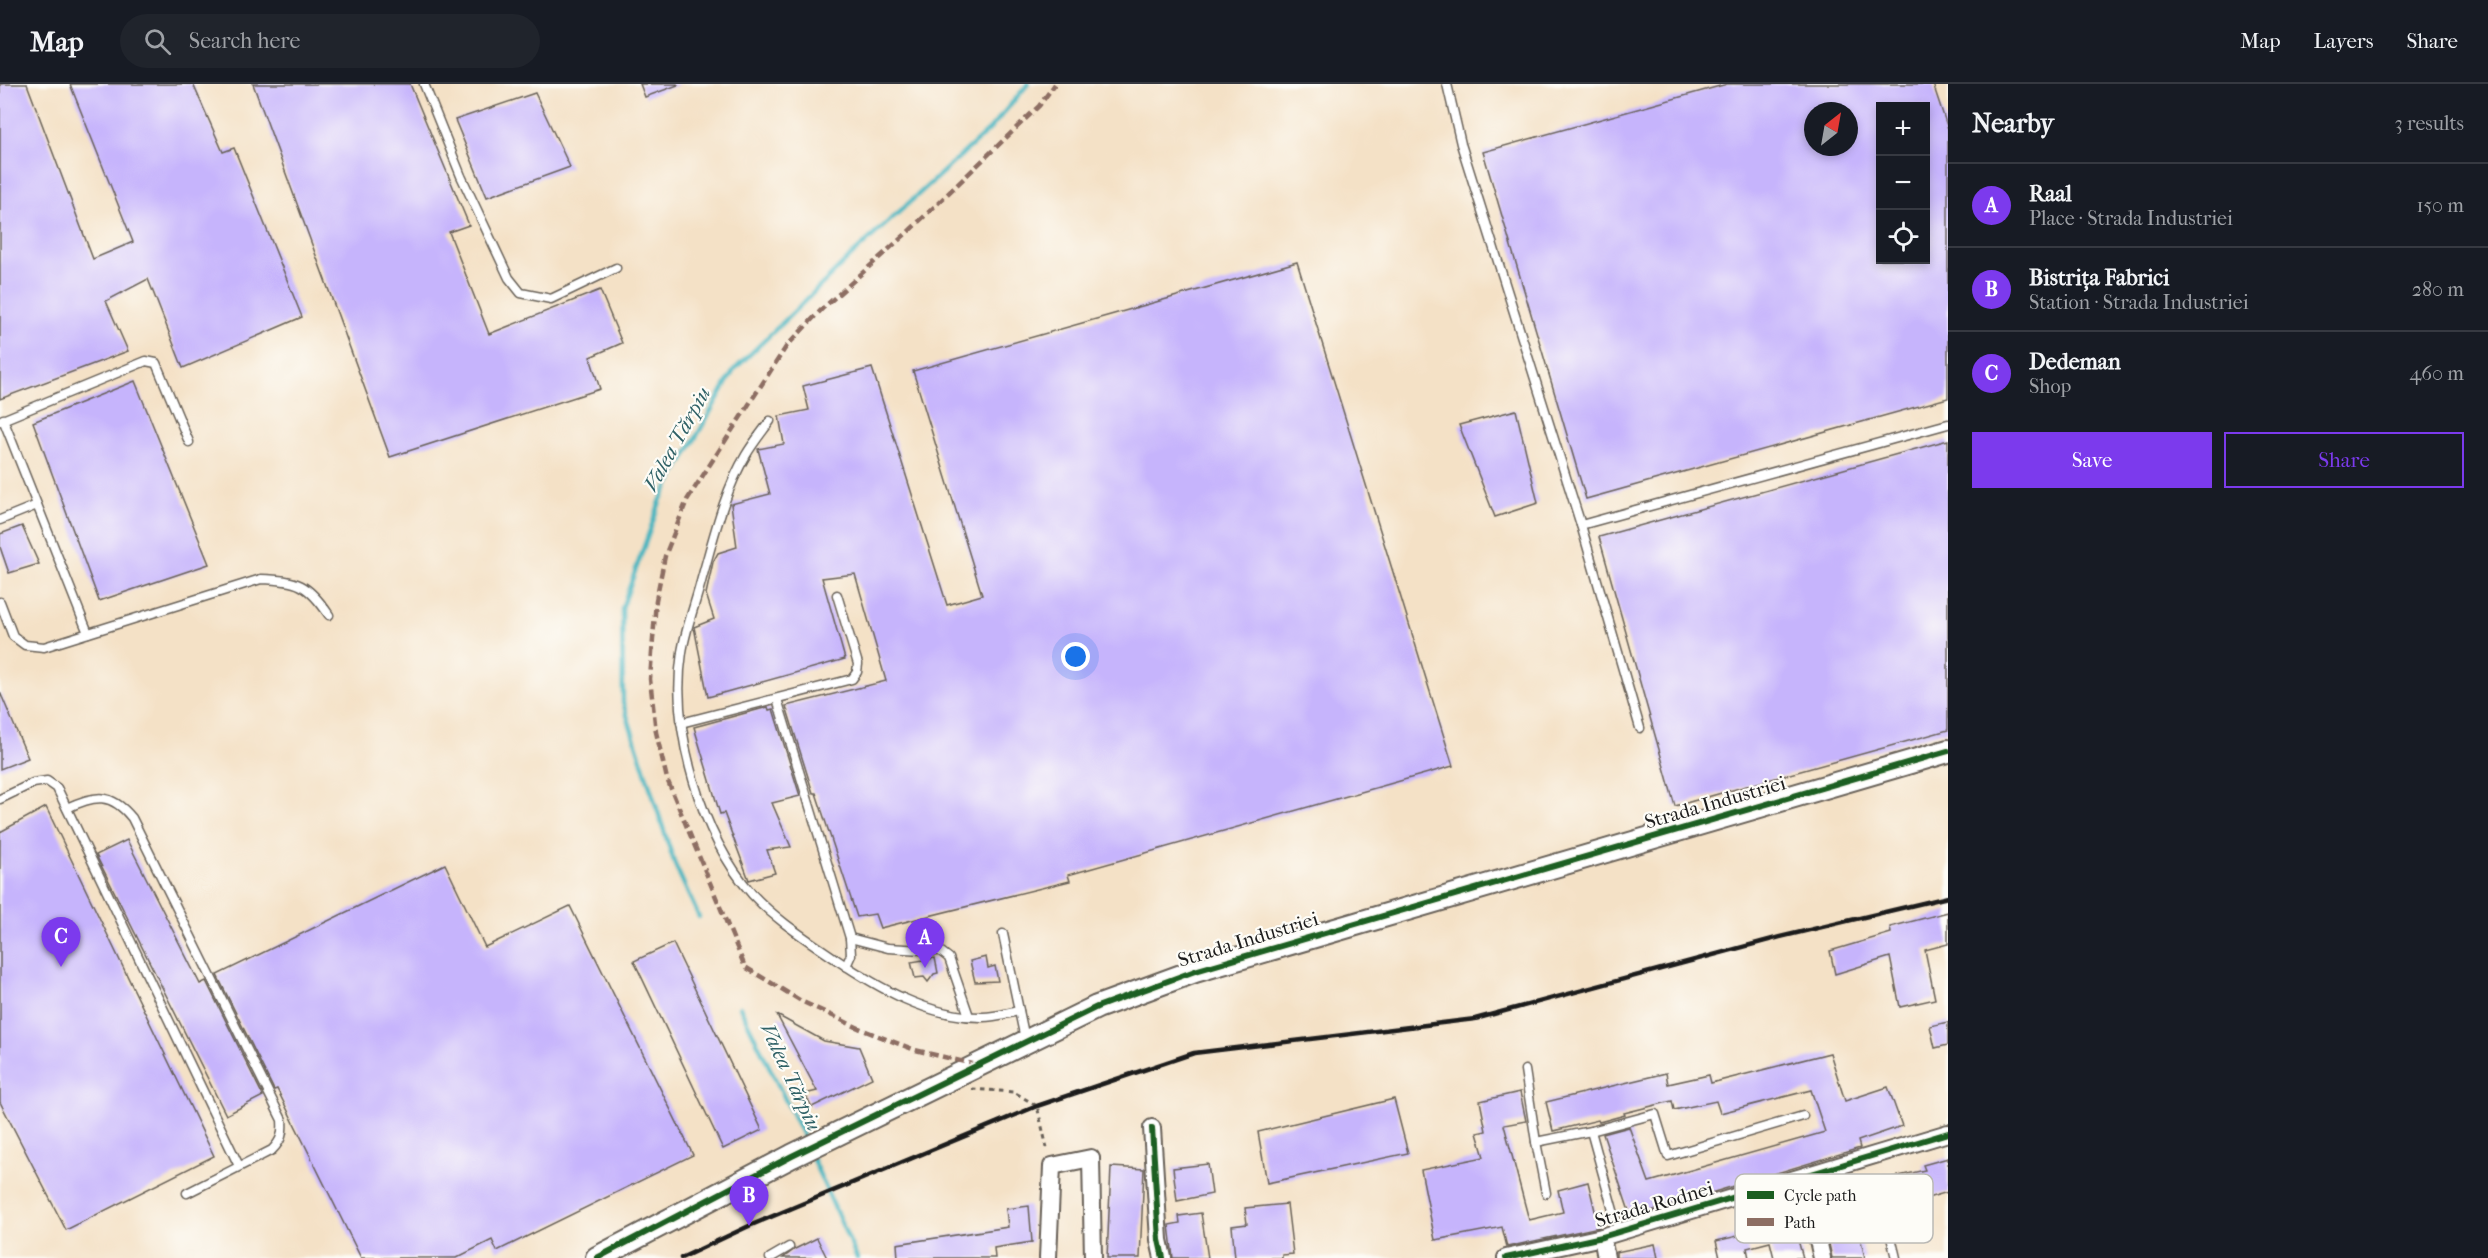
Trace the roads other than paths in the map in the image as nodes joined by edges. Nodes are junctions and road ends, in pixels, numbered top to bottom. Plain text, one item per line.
1 (424, 84) edge
2 (1447, 84) edge
3 (616, 268) dead end
4 (2, 420) edge
5 (770, 421) dead end
6 (1948, 424) edge
7 (189, 442) dead end
8 (37, 505) junction
9 (0, 520) edge
10 (1581, 525) junction
11 (837, 595) dead end
12 (0, 602) edge
13 (329, 615) dead end
14 (88, 633) junction
15 (777, 699) junction
16 (681, 723) junction
17 (1640, 728) dead end
18 (1948, 751) edge
19 (0, 799) edge
20 (67, 808) junction
21 (1002, 934) dead end
22 (850, 938) junction
23 (846, 966) junction
24 (1019, 1011) junction
25 (969, 1016) junction
26 (1026, 1043) junction
27 (1525, 1070) dead end
28 (1803, 1116) dead end
29 (1152, 1128) dead end
30 (1590, 1131) junction
31 (1948, 1133) edge
32 (1536, 1142) junction
33 (239, 1166) junction
34 (1817, 1174) edge
35 (187, 1193) dead end
36 (1546, 1193) dead end
37 (1735, 1198) edge
38 (1619, 1232) junction
39 (1602, 1237) junction
40 (1819, 1243) edge
41 (1892, 1243) edge
42 (789, 1247) dead end
43 (597, 1258) edge
44 (770, 1258) edge
45 (1048, 1258) edge
46 (1093, 1258) edge
47 (1163, 1258) edge
48 (1506, 1258) edge
49 (1606, 1258) edge
50 (1822, 1258) edge
51 (1896, 1258) edge

1 - 3 lane
2 - 10 lane
4 - 7 lane
4 - 8 lane
5 - 16 lane
6 - 10 lane
8 - 9 lane
8 - 14 lane
10 - 17 lane
11 - 15 lane
12 - 14 lane
13 - 14 lane
15 - 16 lane
15 - 22 lane
16 - 23 lane
18 - 26 street, Strada Industriei
19 - 20 lane
20 - 33 lane
20 - 33 lane
21 - 24 lane
22 - 23 lane
22 - 25 lane
23 - 25 lane
24 - 25 lane
24 - 26 lane
26 - 43 street, Strada Industriei
27 - 32 lane
28 - 30 lane
29 - 47 street
30 - 32 lane
30 - 38 lane
31 - 34 street, Strada Rodnei
32 - 36 lane
33 - 35 lane
37 - 38 street, Strada Rodnei
38 - 39 street, Strada Rodnei
39 - 48 street, Strada Rodnei
39 - 49 street
40 - 50 street
41 - 51 lane
42 - 44 lane
45 - 46 street

